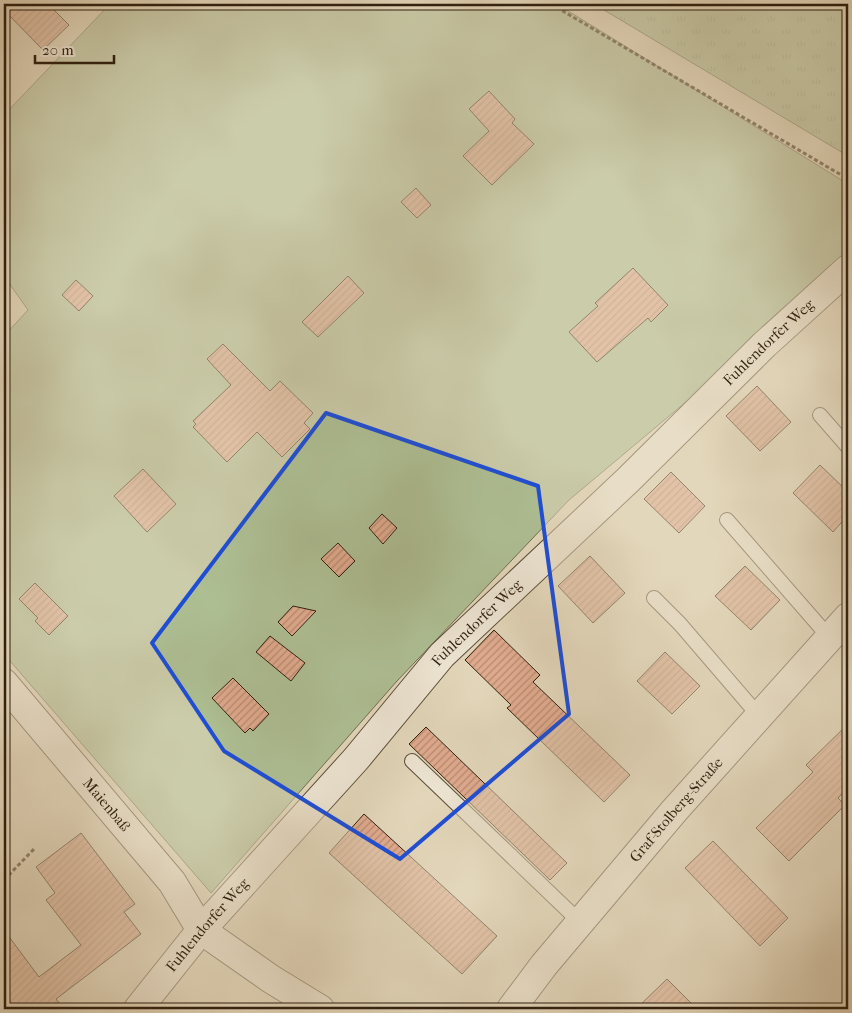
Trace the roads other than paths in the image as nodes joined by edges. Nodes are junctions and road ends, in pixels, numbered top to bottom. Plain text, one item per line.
1 (848, 269) edge
2 (820, 415) dead end
3 (848, 447) edge
4 (727, 520) dead end
5 (654, 598) dead end
6 (848, 617) edge
7 (829, 637) junction
8 (4, 683) edge
9 (759, 716) junction
10 (412, 761) dead end
11 (580, 922) junction
12 (201, 930) junction
13 (138, 1009) edge
14 (320, 1009) edge
15 (511, 1009) edge

1 - 12 street, Fuhlendorfer Weg
2 - 3 lane
4 - 7 lane
5 - 9 lane
6 - 7 street, Graf-Stolberg-Straße
7 - 9 street, Graf-Stolberg-Straße
8 - 12 street, Maienbaß
9 - 11 street, Graf-Stolberg-Straße
10 - 11 lane
11 - 15 street, Graf-Stolberg-Straße
12 - 13 street, Fuhlendorfer Weg
12 - 14 street

